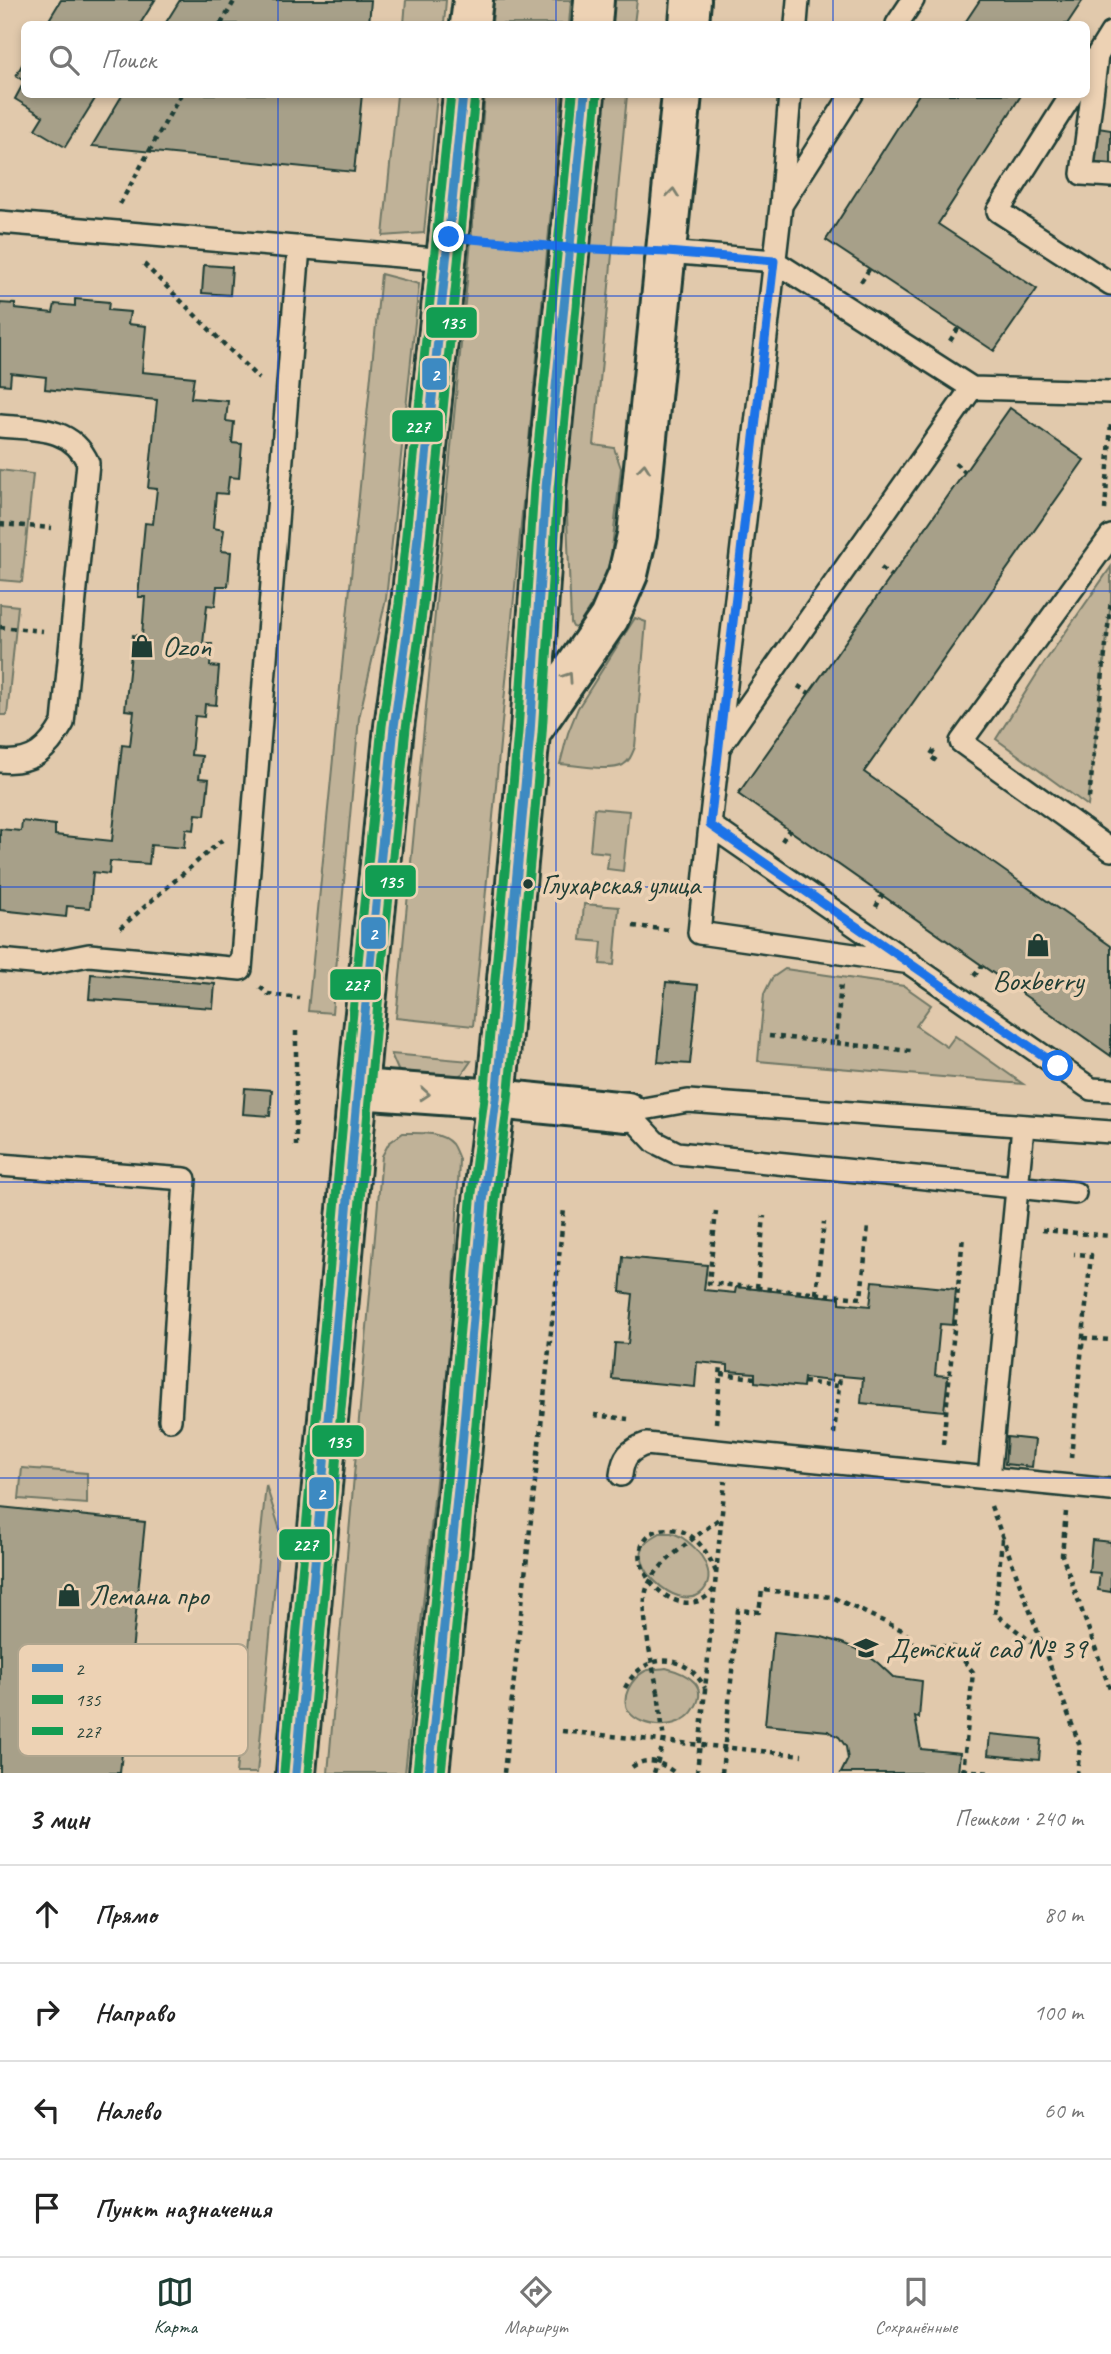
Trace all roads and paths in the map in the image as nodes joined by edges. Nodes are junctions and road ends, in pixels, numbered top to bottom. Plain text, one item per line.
1 (235, 0) edge
2 (473, 0) edge
3 (594, 0) edge
4 (691, 0) edge
5 (798, 0) edge
6 (913, 0) edge
7 (223, 21) edge
8 (470, 21) edge
9 (592, 21) edge
10 (689, 21) edge
11 (796, 21) edge
12 (899, 21) edge
13 (1111, 33) edge
14 (1092, 64) edge
15 (1090, 86) edge
16 (179, 98) edge
17 (463, 98) edge
18 (585, 98) edge
19 (682, 98) edge
20 (790, 98) edge
21 (849, 98) edge
22 (1069, 98) edge
23 (1089, 98) edge
24 (1111, 176) edge
25 (780, 206) junction
26 (0, 222) edge
27 (119, 231) junction
28 (299, 247) junction
29 (448, 248) junction
30 (570, 248) junction
31 (667, 252) junction
32 (774, 261) junction
33 (1111, 284) edge
34 (972, 388) junction
35 (1111, 392) edge
36 (287, 406) junction
37 (1111, 423) edge
38 (0, 426) edge
39 (0, 524) edge
40 (1108, 526) edge
41 (81, 531) junction
42 (1111, 600) edge
43 (0, 627) edge
44 (72, 634) junction
45 (530, 733) junction
46 (717, 751) junction
47 (0, 761) edge
48 (254, 812) junction
49 (710, 825) junction
50 (1086, 832) junction
51 (1111, 850) edge
52 (633, 926) dead end
53 (699, 933) junction
54 (844, 953) junction
55 (89, 955) junction
56 (0, 960) edge
57 (911, 963) junction
58 (268, 994) dead end
59 (299, 998) dead end
60 (296, 1026) dead end
61 (769, 1036) dead end
62 (836, 1043) junction
63 (911, 1051) dead end
64 (357, 1089) junction
65 (1111, 1090) edge
66 (496, 1098) junction
67 (627, 1112) junction
68 (1023, 1127) junction
69 (1111, 1132) edge
70 (296, 1146) dead end
71 (0, 1165) edge
72 (1018, 1187) junction
73 (1075, 1193) dead end
74 (564, 1209) dead end
75 (716, 1211) dead end
76 (764, 1216) dead end
77 (824, 1222) dead end
78 (868, 1226) dead end
79 (1013, 1227) junction
80 (963, 1236) dead end
81 (1111, 1236) edge
82 (757, 1288) junction
83 (816, 1294) junction
84 (1083, 1338) dead end
85 (1111, 1340) edge
86 (721, 1364) dead end
87 (720, 1374) junction
88 (840, 1376) dead end
89 (755, 1378) dead end
90 (803, 1382) dead end
91 (838, 1386) junction
92 (594, 1415) dead end
93 (608, 1417) dead end
94 (170, 1420) dead end
95 (715, 1427) dead end
96 (833, 1439) dead end
97 (728, 1452) junction
98 (940, 1474) junction
99 (621, 1475) dead end
100 (989, 1478) junction
101 (1111, 1490) edge
102 (722, 1516) junction
103 (1003, 1536) junction
104 (695, 1539) junction
105 (717, 1573) junction
106 (650, 1581) junction
107 (715, 1588) junction
108 (1045, 1653) junction
109 (652, 1661) junction
110 (625, 1688) dead end
111 (705, 1688) junction
112 (562, 1731) dead end
113 (700, 1745) junction
114 (725, 1747) junction
115 (802, 1755) dead end
116 (632, 1767) dead end
117 (963, 1772) edge
118 (296, 1773) edge
119 (429, 1773) edge
120 (503, 1773) edge
121 (654, 1773) edge
122 (675, 1773) edge
123 (697, 1773) edge
124 (722, 1773) edge
125 (991, 1773) edge
126 (1077, 1773) edge

1 - 7 path
2 - 8 street
3 - 9 street
4 - 10 street
5 - 11 lane
6 - 12 lane
13 - 14 lane
14 - 15 lane
16 - 27 path
17 - 29 street
18 - 30 street
31 -> 19 street
20 - 25 lane
21 - 25 lane
22 - 33 lane
23 - 24 lane
25 - 32 lane
26 - 27 lane
27 - 28 lane
27 - 36 path
28 - 29 lane
28 - 36 lane
29 - 30 path
29 - 64 street
30 - 31 path
30 - 45 street
31 - 32 lane
45 -> 31 street
32 - 34 lane
32 - 46 lane
34 - 35 lane
34 - 46 lane
36 - 48 lane
37 - 40 path
38 - 41 lane
39 - 41 path
40 - 50 lane
41 - 44 lane
42 - 50 path
43 - 44 path
44 - 47 lane
45 - 66 street
46 - 49 lane
48 - 55 path
48 - 55 lane
49 - 53 lane
49 - 57 lane
50 - 51 lane
52 - 53 path
53 - 54 lane
54 - 57 lane
54 - 62 path
55 - 56 lane
57 - 65 lane
58 - 59 path
60 - 70 path
61 - 62 path
62 - 63 path
64 -> 66 street
64 - 118 street
66 - 67 street
66 - 119 street
67 - 68 lane
67 - 72 lane
68 - 69 lane
68 - 72 lane
71 - 94 lane
72 - 73 lane
72 - 79 lane
74 - 120 path
75 - 82 path
76 - 82 path
77 - 83 path
78 - 83 path
79 - 81 path
79 - 100 lane
80 - 98 path
82 - 83 path
84 - 85 path
86 - 87 path
87 - 89 path
87 - 95 path
88 - 91 path
90 - 91 path
91 - 96 path
92 - 93 path
97 - 98 lane
97 - 99 lane
97 - 102 path
98 - 100 lane
100 - 101 lane
100 - 103 path
102 - 104 path
102 - 105 path
103 - 108 path
103 - 108 path
104 - 105 path
104 - 106 path
104 - 106 path
105 - 107 path
106 - 107 path
106 - 109 path
107 - 111 path
108 - 126 path
109 - 110 path
109 - 111 path
109 - 121 path, bridge
111 - 113 path
112 - 113 path
113 - 114 path
113 - 123 path
114 - 115 path
114 - 117 path
114 - 124 path
116 - 122 path
117 - 125 path

